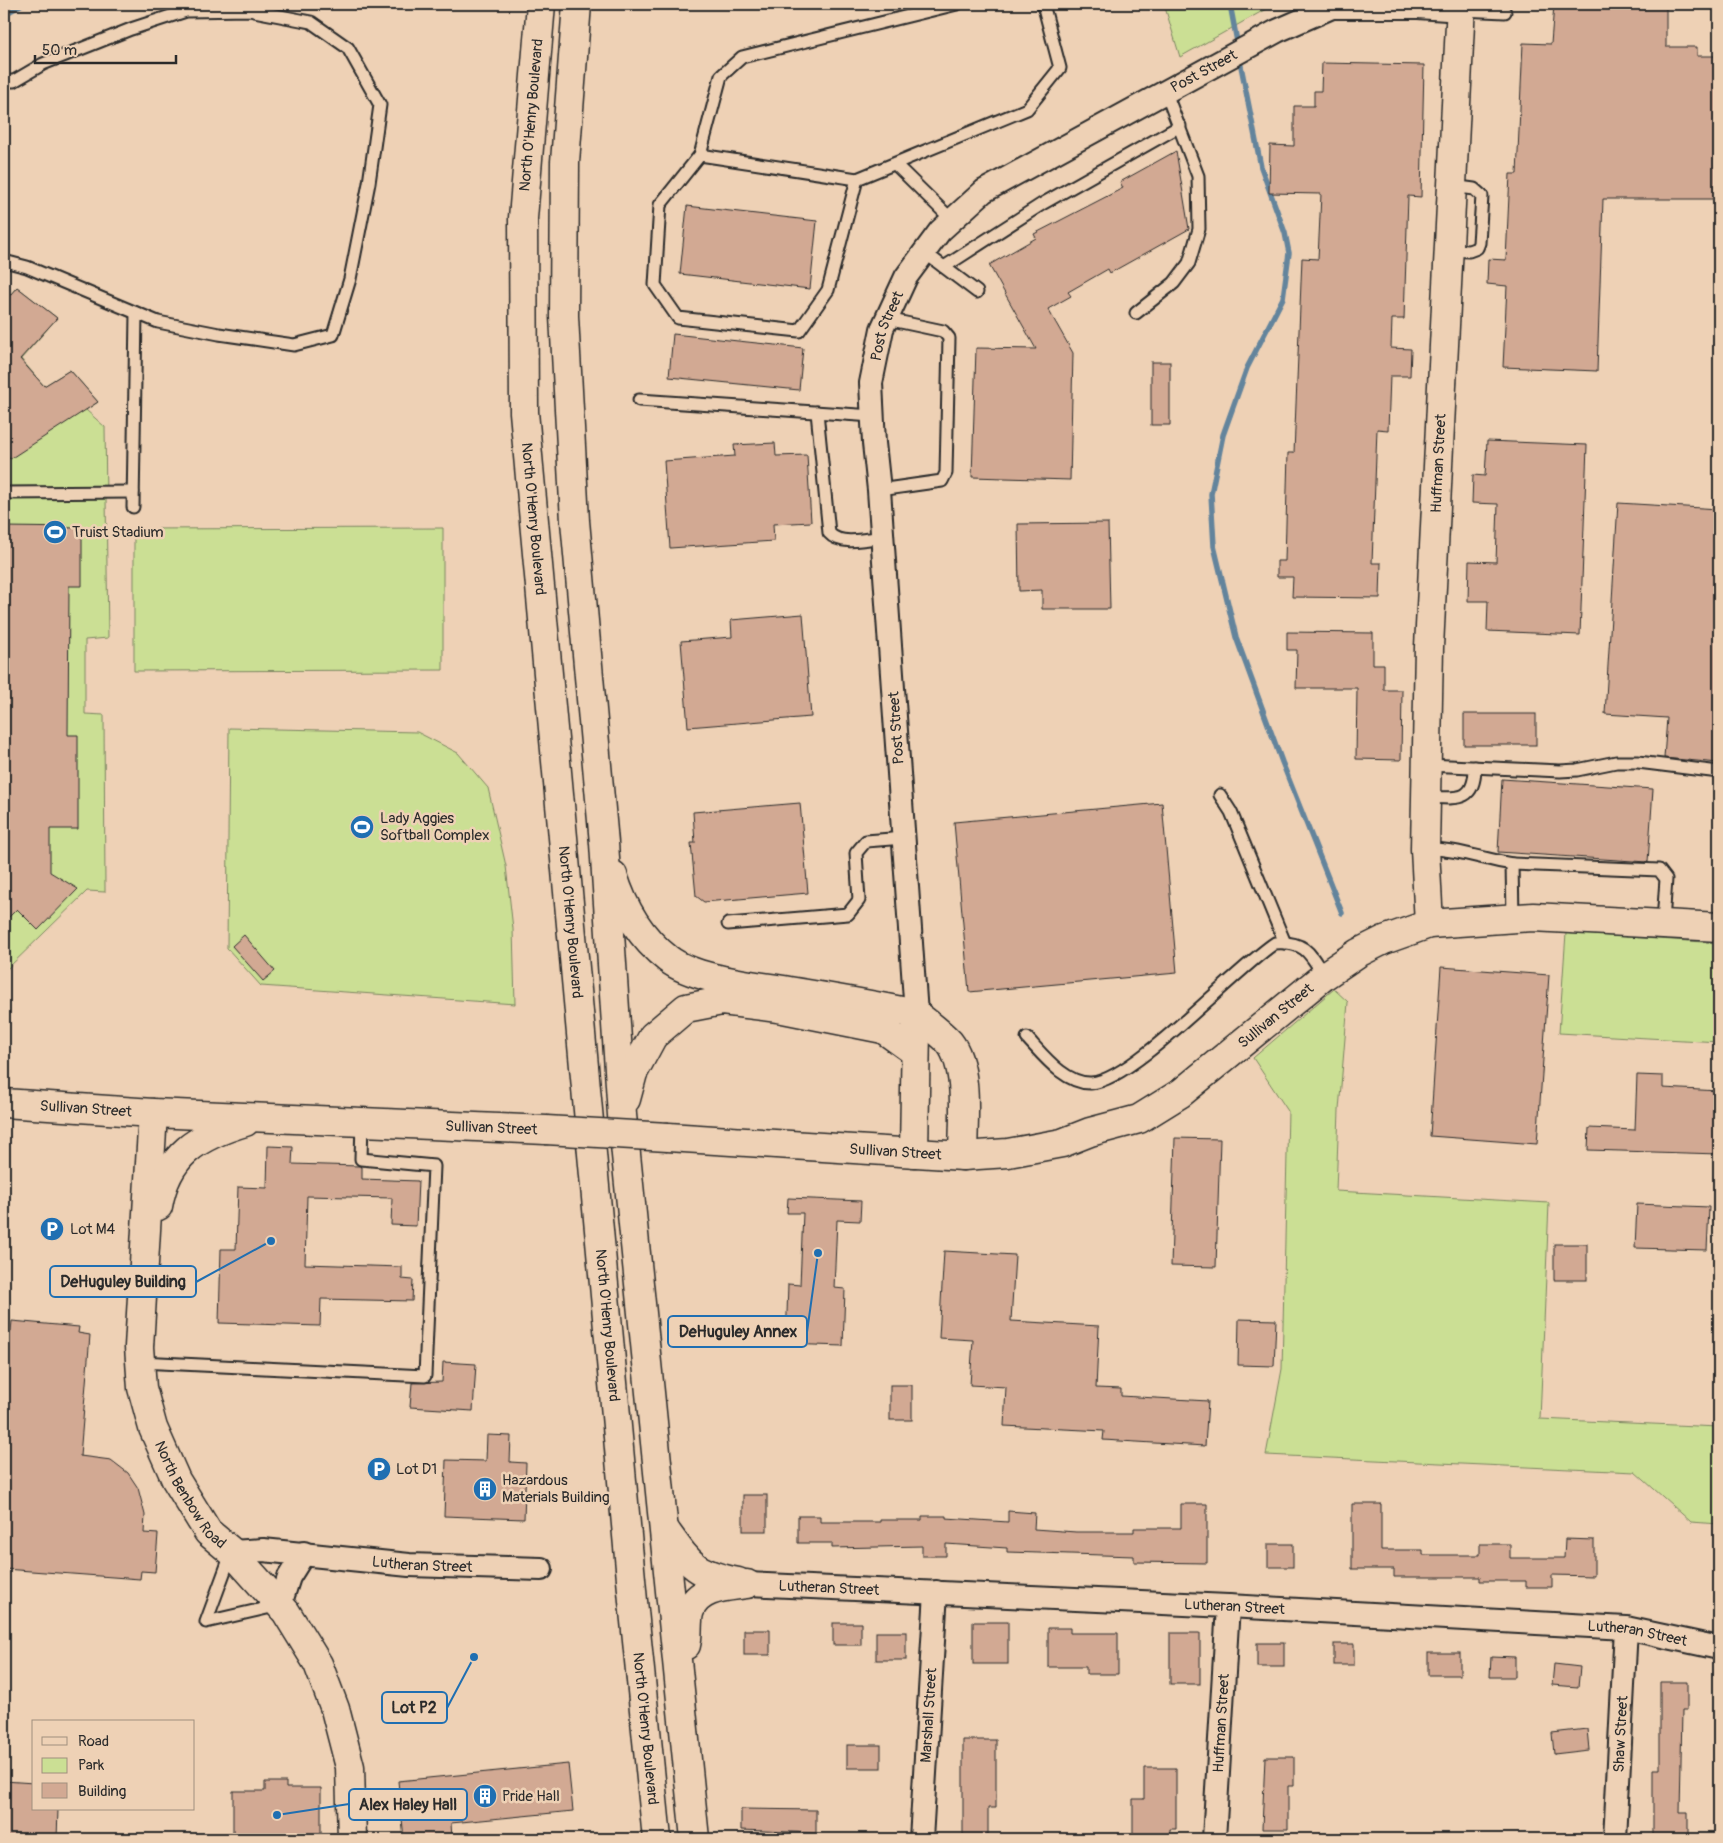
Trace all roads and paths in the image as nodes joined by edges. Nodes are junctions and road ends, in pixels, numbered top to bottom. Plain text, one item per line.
1 (541, 4) edge
2 (577, 4) edge
3 (957, 4) edge
4 (1042, 4) edge
5 (1461, 7) edge
6 (1308, 10) edge
7 (1505, 12) dead end
8 (4, 81) edge
9 (1166, 93) junction
10 (1180, 126) junction
11 (700, 155) junction
12 (895, 164) junction
13 (857, 179) junction
14 (952, 220) junction
15 (924, 252) junction
16 (4, 261) edge
17 (944, 267) junction
18 (977, 292) dead end
19 (136, 313) junction
20 (1136, 313) dead end
21 (887, 318) junction
22 (639, 400) dead end
23 (817, 412) junction
24 (873, 416) junction
25 (879, 490) junction
26 (133, 492) junction
27 (4, 493) edge
28 (133, 508) dead end
29 (882, 537) junction
30 (1427, 765) junction
31 (1475, 766) junction
32 (1719, 772) edge
33 (1220, 795) dead end
34 (1426, 797) junction
35 (904, 838) junction
36 (604, 843) junction
37 (1425, 849) junction
38 (1512, 864) junction
39 (1514, 917) junction
40 (1663, 922) junction
41 (728, 924) dead end
42 (1429, 924) junction
43 (1719, 927) edge
44 (1285, 942) junction
45 (1324, 976) junction
46 (916, 1014) junction
47 (1027, 1038) dead end
48 (915, 1052) junction
49 (4, 1103) edge
50 (153, 1114) junction
51 (622, 1115) junction
52 (259, 1118) junction
53 (362, 1122) junction
54 (914, 1153) junction
55 (963, 1156) junction
56 (144, 1263) junction
57 (140, 1362) junction
58 (665, 1530) junction
59 (232, 1552) junction
60 (304, 1553) junction
61 (541, 1569) dead end
62 (747, 1584) junction
63 (936, 1592) junction
64 (280, 1605) junction
65 (1228, 1606) junction
66 (1626, 1628) junction
67 (1719, 1648) edge
68 (678, 1673) junction
69 (352, 1839) edge
70 (657, 1839) edge
71 (695, 1839) edge
72 (921, 1839) edge
73 (1214, 1839) edge
74 (1615, 1839) edge

1 - 70 main road, North O'Henry Boulevard
2 - 36 main road
3 - 11 lane
4 - 12 lane
5 - 6 street, Post Street
5 - 7 lane
5 - 30 main road, Huffman Street
6 - 9 street, Post Street
8 - 19 lane
9 - 10 lane
9 - 14 street, Post Street
10 - 17 lane
10 - 20 lane
11 - 13 lane
11 - 13 lane
12 - 13 lane
12 - 14 lane
14 - 15 street, Post Street
15 - 17 lane
15 - 21 street, Post Street
16 - 19 lane
17 - 18 lane
19 - 26 lane
21 - 24 street, Post Street
21 - 25 lane
22 - 23 lane
23 - 24 lane
23 - 29 lane
24 - 25 street, Post Street
25 - 29 street, Post Street
26 - 27 lane
26 - 28 lane
29 - 35 street, Post Street
30 - 31 lane
30 - 34 main road, Huffman Street
31 - 32 lane
31 - 34 lane
33 - 44 lane
34 - 37 main road, Huffman Street
35 - 41 lane
35 - 46 street, Post Street
36 - 46 main road
36 - 51 main road
37 - 38 lane
37 - 42 main road, Huffman Street
38 - 39 lane
38 - 40 lane
39 - 40 main road, Sullivan Street
39 - 42 main road, Sullivan Street
40 - 43 main road, Sullivan Street
42 - 45 main road, Sullivan Street
44 - 45 lane
44 - 47 lane
45 - 55 main road, Sullivan Street
46 - 48 main road, Post Street
46 - 55 main road
48 - 51 main road
48 - 54 main road, Post Street
49 - 50 main road, Sullivan Street
50 - 52 main road, Sullivan Street
50 - 56 main road, North Benbow Road
51 - 58 main road
52 - 53 main road, Sullivan Street
52 - 56 main road
53 - 54 main road, Sullivan Street, bridge
53 - 57 lane
54 - 55 main road, Sullivan Street
56 - 57 main road, North Benbow Road
57 - 59 main road, North Benbow Road
58 - 62 main road
58 - 68 main road
59 - 60 street, Lutheran Street
59 - 64 main road, North Benbow Road
59 - 64 lane
60 - 61 street, Lutheran Street
60 - 64 street
62 - 63 street, Lutheran Street
62 - 68 main road
63 - 65 street, Lutheran Street
63 - 72 street, Marshall Street
64 - 69 main road, North Benbow Road
65 - 66 street, Lutheran Street
65 - 73 street, Huffman Street
66 - 67 street, Lutheran Street
66 - 74 street, Shaw Street
68 - 71 main road

